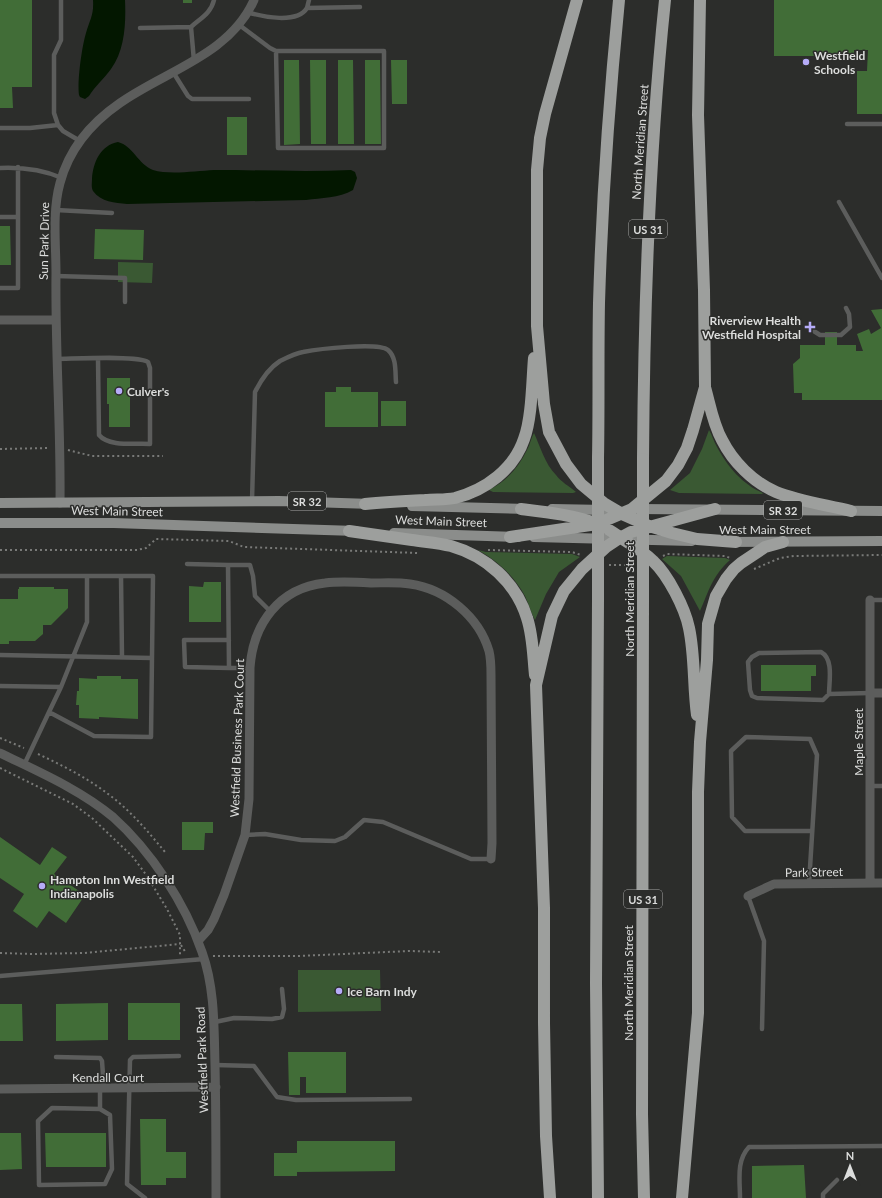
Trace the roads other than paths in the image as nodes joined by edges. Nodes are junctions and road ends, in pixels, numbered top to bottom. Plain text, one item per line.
1 (61, 0) edge
2 (214, 0) edge
3 (254, 0) edge
4 (309, 0) edge
5 (577, 0) edge
6 (620, 0) edge
7 (665, 0) edge
8 (700, 0) edge
9 (360, 7) dead end
10 (307, 8) junction
11 (247, 12) junction
12 (238, 24) junction
13 (191, 27) junction
14 (140, 28) dead end
15 (276, 51) junction
16 (194, 61) junction
17 (173, 72) junction
18 (249, 99) dead end
19 (847, 124) dead end
20 (882, 124) edge
21 (58, 125) junction
22 (0, 128) edge
23 (80, 140) junction
24 (18, 167) junction
25 (0, 168) edge
26 (62, 178) junction
27 (839, 202) dead end
28 (56, 210) junction
29 (112, 213) dead end
30 (0, 217) edge
31 (18, 217) junction
32 (56, 276) junction
33 (882, 278) edge
34 (0, 288) edge
35 (125, 302) dead end
36 (846, 308) dead end
37 (0, 320) edge
38 (56, 320) junction
39 (537, 326) junction
40 (809, 328) dead end
41 (56, 359) junction
42 (98, 359) junction
43 (396, 382) dead end
44 (705, 386) junction
45 (252, 501) junction
46 (0, 503) edge
47 (60, 503) junction
48 (364, 504) junction
49 (521, 509) junction
50 (714, 509) junction
51 (623, 511) junction
52 (851, 511) junction
53 (882, 511) edge
54 (0, 524) edge
55 (597, 524) junction
56 (649, 526) junction
57 (349, 531) junction
58 (510, 537) junction
59 (621, 539) junction
60 (882, 541) edge
61 (736, 542) junction
62 (783, 542) junction
63 (187, 564) dead end
64 (228, 565) junction
65 (0, 576) edge
66 (87, 576) junction
67 (121, 576) junction
68 (870, 600) joint
69 (882, 600) edge
70 (270, 611) junction
71 (229, 640) junction
72 (0, 655) edge
73 (73, 657) junction
74 (122, 657) junction
75 (152, 658) junction
76 (229, 668) junction
77 (250, 668) junction
78 (536, 685) junction
79 (0, 686) edge
80 (61, 687) junction
81 (870, 693) junction
82 (882, 693) edge
83 (829, 694) junction
84 (49, 712) junction
85 (700, 742) junction
86 (0, 754) edge
87 (24, 764) junction
88 (870, 786) junction
89 (882, 786) edge
90 (812, 831) junction
91 (245, 835) junction
92 (491, 859) joint
93 (870, 883) junction
94 (882, 883) edge
95 (809, 884) junction
96 (748, 896) joint
97 (198, 941) junction
98 (204, 957) junction
99 (0, 976) edge
100 (282, 989) dead end
101 (215, 1022) junction
102 (762, 1029) dead end
103 (179, 1056) dead end
104 (56, 1058) dead end
105 (215, 1065) junction
106 (216, 1087) junction
107 (102, 1089) junction
108 (129, 1089) junction
109 (0, 1090) edge
110 (410, 1099) dead end
111 (100, 1109) junction
112 (882, 1146) edge
113 (837, 1180) dead end
114 (145, 1198) edge
115 (216, 1198) edge
116 (550, 1198) edge
117 (598, 1198) edge
118 (644, 1198) edge
119 (682, 1198) edge
120 (740, 1198) edge
121 (823, 1198) edge

1 - 21 lane
2 - 13 lane
3 - 11 street, Sun Park Drive
4 - 10 lane
5 - 39 highway
6 - 117 highway, bridge
7 - 118 highway, North Meridian Street / US 31, bridge
8 - 44 highway
9 - 10 lane
10 - 11 lane
11 - 12 street, Sun Park Drive
12 - 15 lane
12 - 16 street, Sun Park Drive
13 - 14 lane
13 - 16 lane
15 - 15 lane
16 - 17 street, Sun Park Drive
17 - 18 lane
17 - 23 street, Sun Park Drive
19 - 20 lane
21 - 22 lane
21 - 23 lane
23 - 26 street, Sun Park Drive
24 - 25 lane
24 - 26 lane
24 - 31 lane
26 - 28 street, Sun Park Drive
27 - 33 lane
28 - 29 lane
28 - 32 street, Sun Park Drive
30 - 31 lane
31 - 34 lane
32 - 35 lane
32 - 38 street, Sun Park Drive
36 - 40 lane
37 - 38 street
38 - 41 street, Sun Park Drive
39 - 48 highway
39 - 51 highway
41 - 42 lane
41 - 47 street, Sun Park Drive
42 - 42 lane
43 - 45 lane
44 - 51 highway
44 - 52 highway
45 - 47 main road, West Main Street / SR 32
45 - 48 main road, West Main Street / SR 32
46 - 47 main road, West Main Street / SR 32
48 - 49 main road, West Main Street / SR 32
49 - 51 main road, West Main Street / SR 32
49 - 55 highway
50 - 51 main road, West Main Street / SR 32
50 - 52 main road, West Main Street / SR 32
50 - 56 highway
51 - 55 highway
51 - 56 highway
52 - 53 main road, West Main Street / SR 32
54 - 57 main road, West Main Street
55 - 58 highway
55 - 59 highway
56 - 59 highway
56 - 61 highway
57 - 58 main road, West Main Street
57 - 78 highway
58 - 59 main road, West Main Street
59 - 61 main road, West Main Street
59 - 78 highway
59 - 85 highway
60 - 62 main road, West Main Street
61 - 62 main road, West Main Street
62 - 85 highway
63 - 64 lane
64 - 70 lane
64 - 71 lane
65 - 66 lane
66 - 67 lane
66 - 73 lane
67 - 74 lane
67 - 75 lane
68 - 69 lane
68 - 81 street, Maple Street
70 - 77 street, Westfield Business Park Court
70 - 92 street, Westfield Business Park Court
71 - 76 lane
71 - 76 lane
72 - 73 lane
73 - 74 lane
73 - 80 lane
74 - 75 lane
75 - 84 lane
76 - 77 lane
77 - 91 street, Westfield Business Park Court
78 - 116 highway
79 - 80 lane
80 - 84 lane
81 - 82 street
81 - 83 lane
81 - 88 street, Maple Street
83 - 83 lane
84 - 87 lane
85 - 119 highway
86 - 87 street, Westfield Park Road
87 - 97 street, Westfield Park Road
88 - 89 lane
88 - 93 street, Maple Street
90 - 90 lane
90 - 95 lane
91 - 92 lane
91 - 97 street, Westfield Business Park Court
93 - 94 street, Park Street
93 - 95 street, Park Street
95 - 96 street, Park Street
96 - 102 lane
97 - 98 street, Westfield Park Road
98 - 99 lane
98 - 101 street, Westfield Park Road
100 - 101 lane
101 - 105 street, Westfield Park Road
103 - 108 lane
104 - 107 lane
105 - 106 street, Westfield Park Road
105 - 110 lane
106 - 108 street, Kendall Court
106 - 115 street, Westfield Park Road
107 - 108 street, Kendall Court
107 - 109 street, Kendall Court
107 - 111 lane
108 - 114 lane
111 - 111 lane
112 - 120 lane
113 - 121 lane

